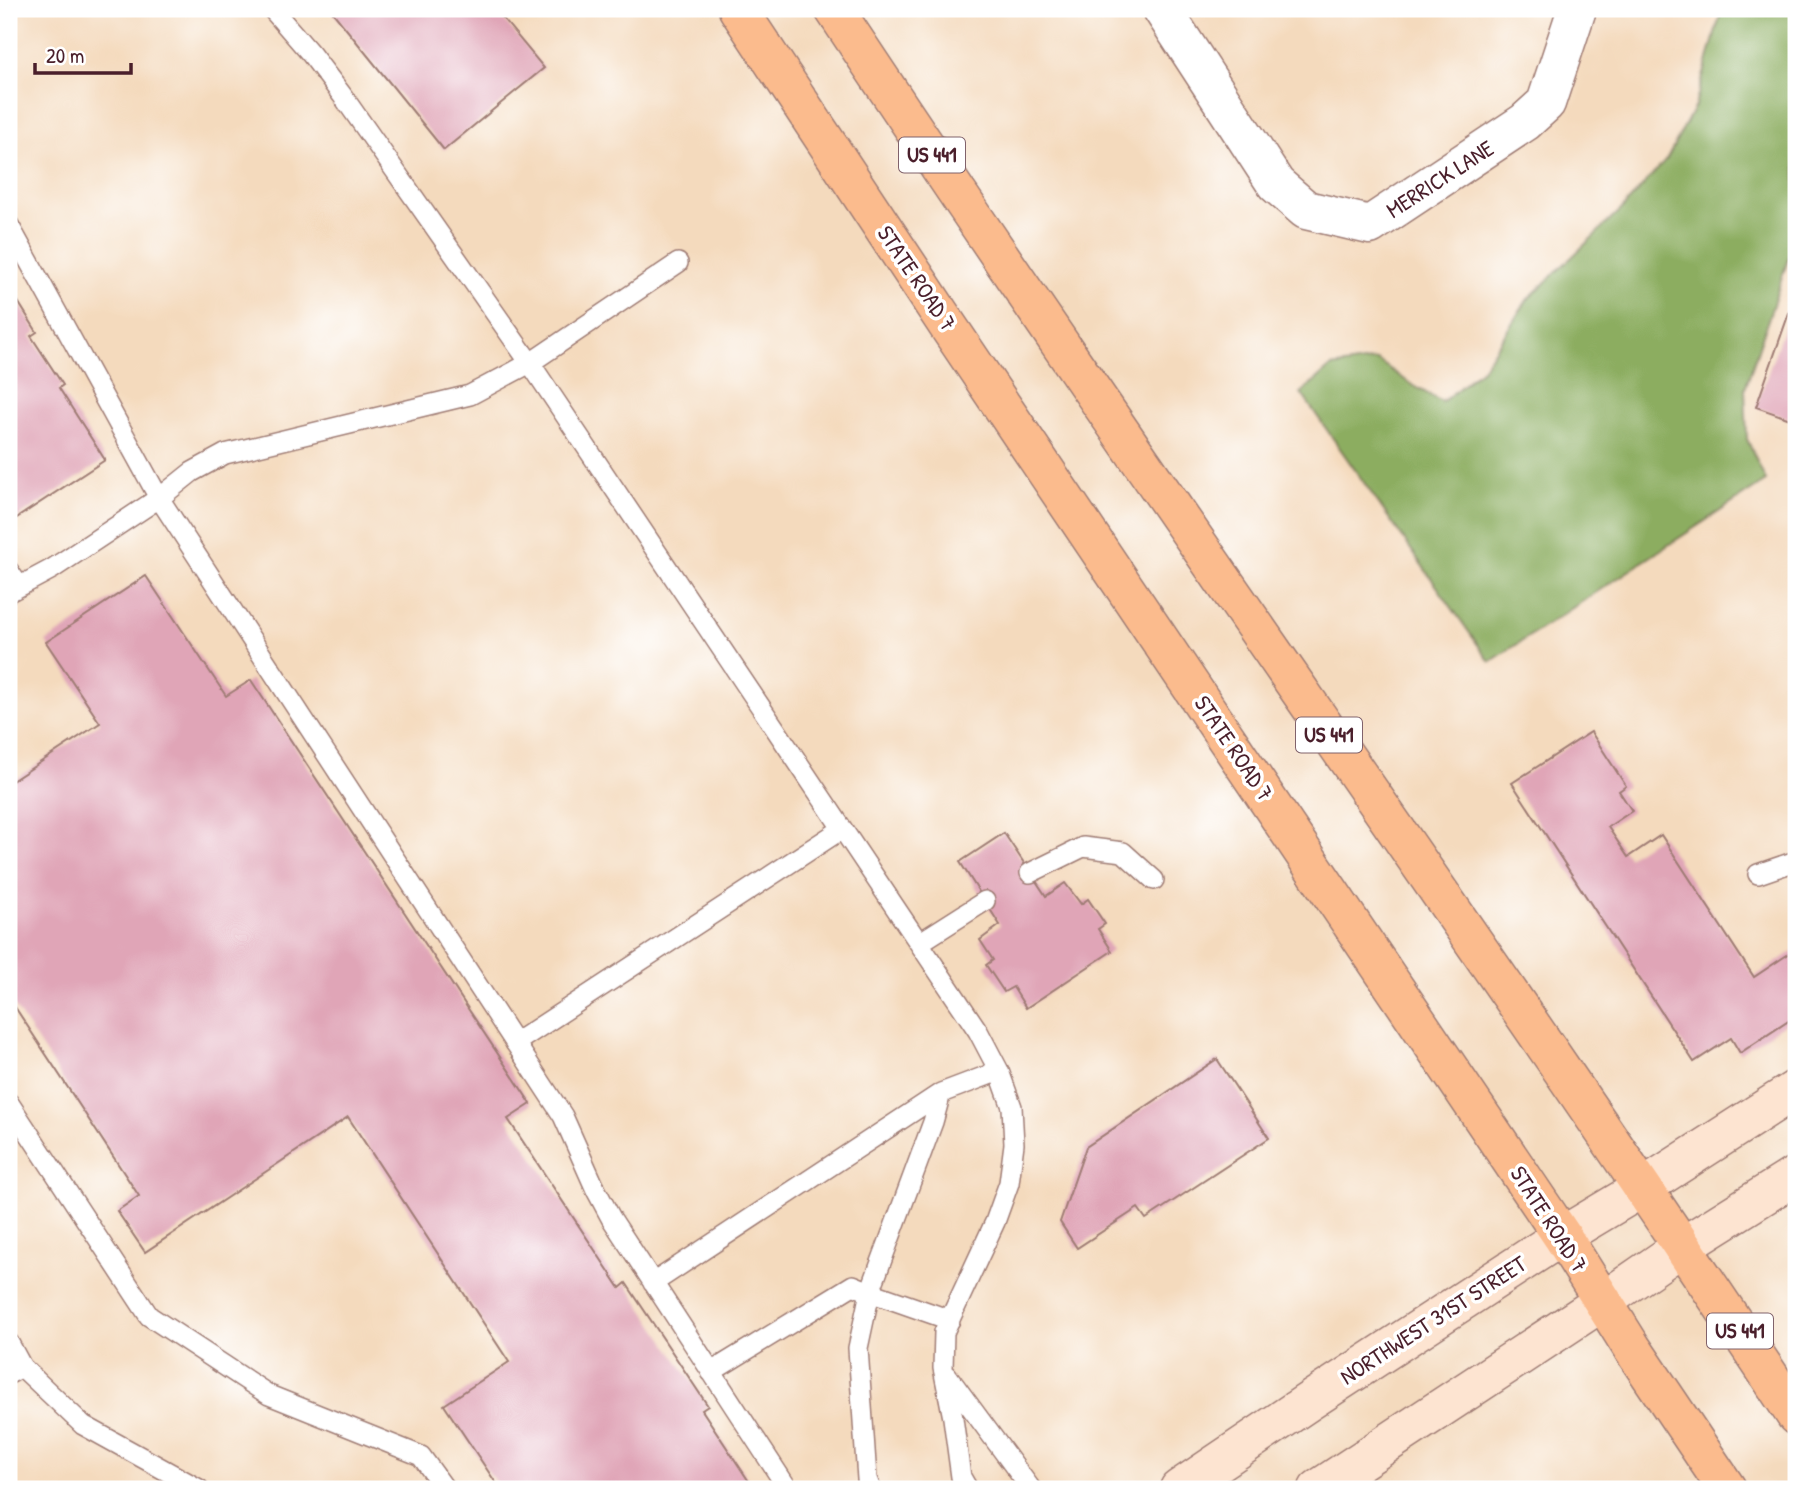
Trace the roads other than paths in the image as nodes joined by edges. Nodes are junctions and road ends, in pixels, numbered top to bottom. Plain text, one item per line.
1 (272, 9) edge
2 (724, 9) edge
3 (738, 9) edge
4 (1162, 9) edge
5 (1577, 9) edge
6 (840, 16) edge
7 (794, 93) junction
8 (9, 225) edge
9 (678, 263) dead end
10 (530, 363) junction
11 (159, 498) junction
12 (12, 583) edge
13 (842, 829) junction
14 (1796, 861) edge
15 (1030, 873) dead end
16 (1758, 874) dead end
17 (1154, 880) dead end
18 (985, 901) dead end
19 (919, 943) junction
20 (515, 1043) junction
21 (999, 1071) junction
22 (1796, 1090) edge
23 (942, 1093) junction
24 (9, 1103) edge
25 (1796, 1175) edge
26 (1642, 1188) junction
27 (1562, 1236) junction
28 (1683, 1245) junction
29 (653, 1283) junction
30 (870, 1292) junction
31 (1602, 1302) junction
32 (950, 1320) junction
33 (9, 1343) edge
34 (943, 1368) junction
35 (15, 1371) edge
36 (711, 1372) junction
37 (1796, 1416) edge
38 (1680, 1422) junction
39 (199, 1489) edge
40 (445, 1489) edge
41 (788, 1489) edge
42 (871, 1489) edge
43 (968, 1489) edge
44 (1031, 1489) edge
45 (1179, 1489) edge
46 (1318, 1489) edge
47 (1707, 1489) edge
48 (1727, 1489) edge

1 - 10 lane
2 - 7 main road
3 - 7 main road, STATE ROAD 7
4 - 5 street, MERRICK LANE
6 - 26 main road, US 441
7 - 27 main road, STATE ROAD 7
8 - 11 lane
9 - 10 lane
10 - 11 lane
10 - 13 lane
11 - 12 lane
11 - 20 lane
13 - 19 lane
13 - 20 lane
14 - 16 lane
15 - 17 lane
18 - 19 lane
19 - 21 lane
20 - 29 lane
21 - 23 lane
21 - 32 lane
22 - 26 street, NORTHWEST 31ST STREET
23 - 29 lane
23 - 30 lane
24 - 40 lane
25 - 28 street
26 - 27 street, NORTHWEST 31ST STREET
26 - 28 main road, US 441
27 - 31 main road, STATE ROAD 7
27 - 45 street, NORTHWEST 31ST STREET
28 - 31 street
28 - 37 main road, US 441
29 - 36 lane
30 - 32 lane
30 - 36 lane
30 - 42 lane
31 - 38 main road, STATE ROAD 7
31 - 46 street
32 - 34 lane
33 - 35 lane
34 - 43 lane
34 - 44 lane
35 - 39 lane
36 - 41 lane
38 - 47 street
38 - 48 main road, STATE ROAD 7

